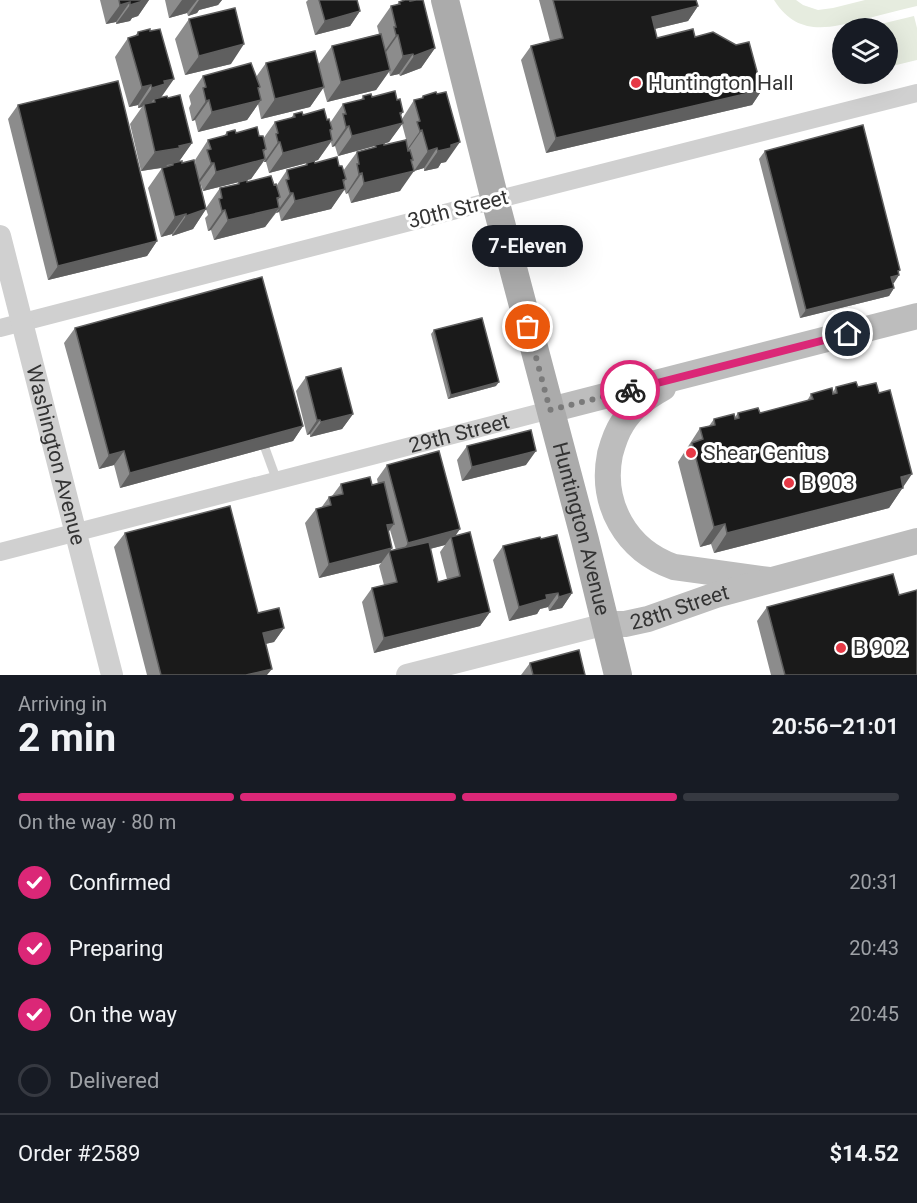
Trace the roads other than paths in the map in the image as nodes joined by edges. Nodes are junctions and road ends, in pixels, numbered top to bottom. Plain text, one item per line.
1 (445, 0) edge
2 (917, 93) edge
3 (495, 200) junction
4 (0, 236) edge
5 (917, 316) edge
6 (22, 322) junction
7 (0, 328) edge
8 (689, 375) junction
9 (550, 410) junction
10 (266, 448) edge
11 (277, 481) junction
12 (76, 532) junction
13 (908, 543) edge
14 (0, 552) edge
15 (769, 580) junction
16 (606, 624) junction
17 (112, 675) edge
18 (407, 675) edge
19 (618, 675) edge

1 - 3 main road, Huntington Avenue
2 - 3 street, 30th Street
3 - 6 street, 30th Street
3 - 9 main road, Huntington Avenue
4 - 6 street, Washington Avenue
5 - 8 main road, 29th Street
6 - 7 street, 30th Street
6 - 12 street, Washington Avenue
8 - 9 main road, 29th Street
8 - 15 main road
9 - 11 street, 29th Street
9 - 16 main road, Huntington Avenue
10 - 11 lane
11 - 12 street, 29th Street
12 - 14 street, 29th Street
12 - 17 street, Washington Avenue
13 - 15 main road, 28th Street
15 - 16 main road, 28th Street
16 - 18 street, 28th Street
16 - 19 main road, Huntington Avenue

